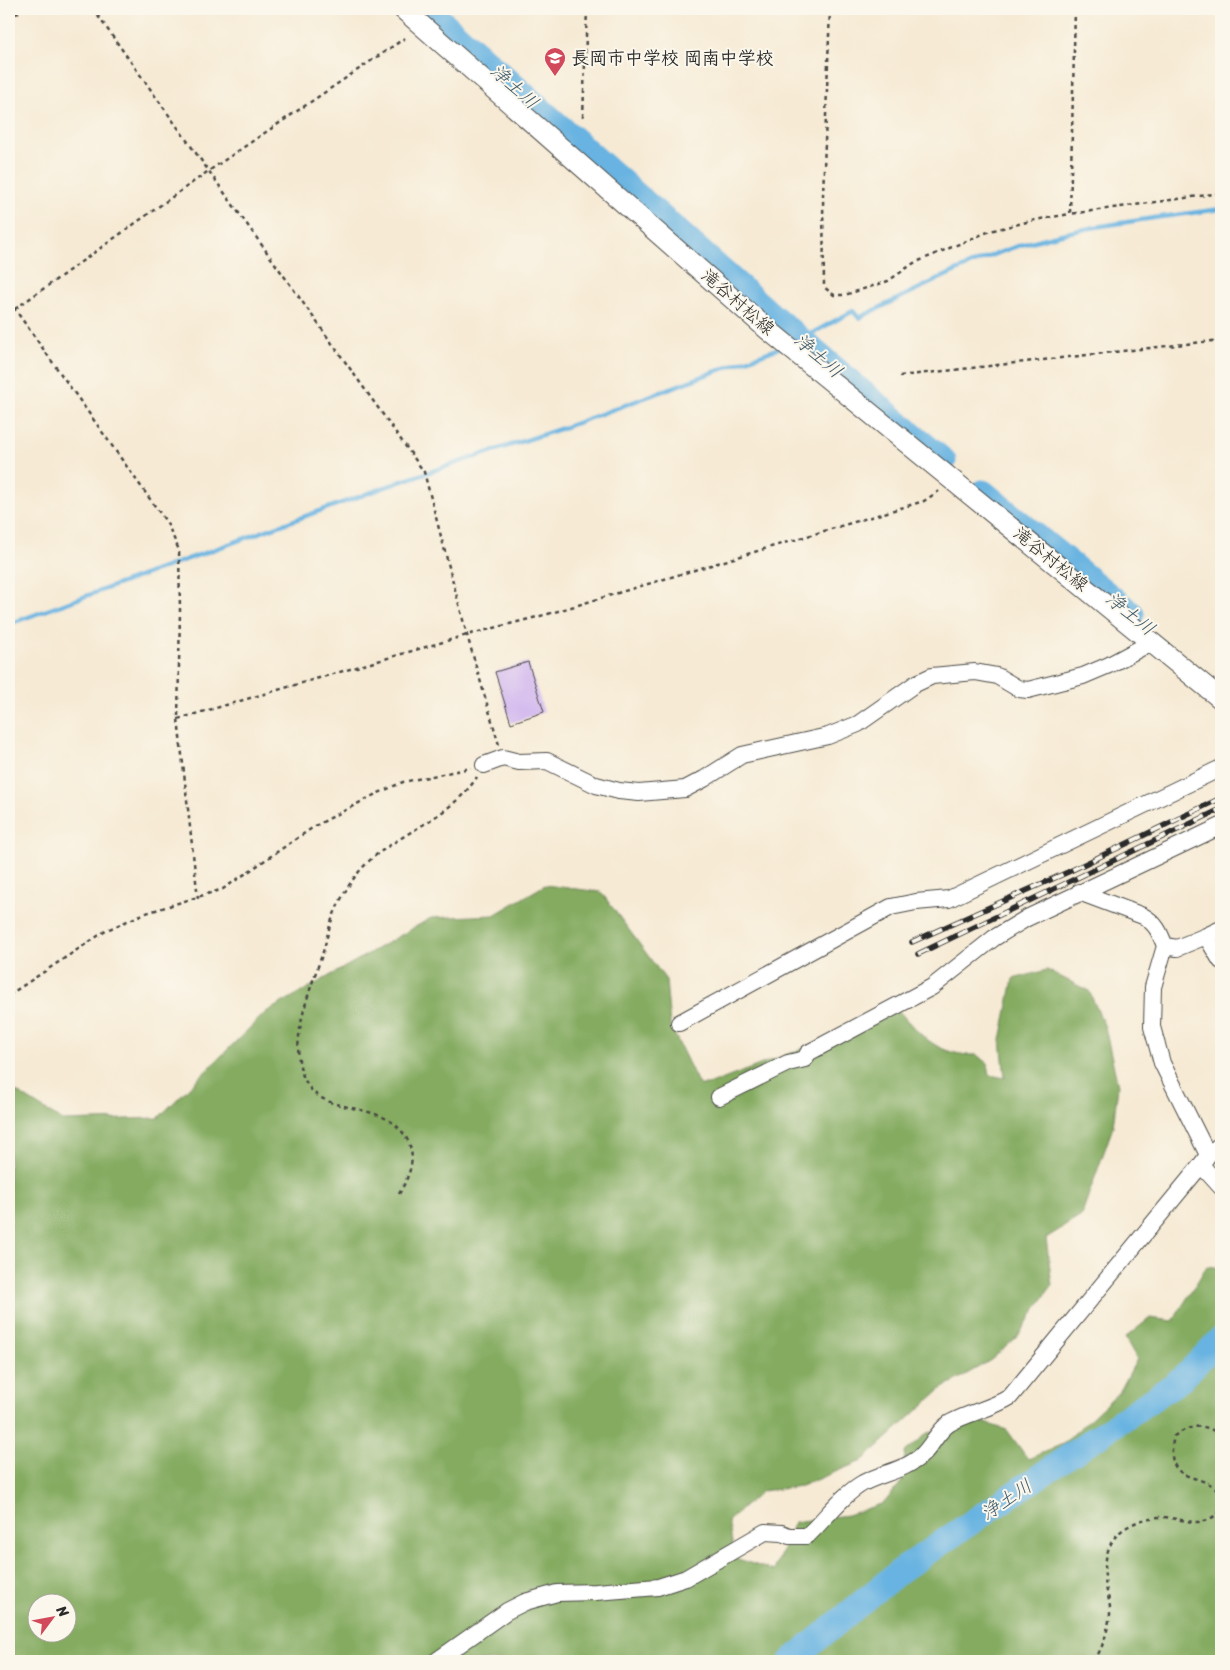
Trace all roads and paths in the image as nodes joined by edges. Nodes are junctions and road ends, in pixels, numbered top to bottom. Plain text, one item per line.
1 (22, 9) edge
2 (94, 9) edge
3 (402, 9) edge
4 (587, 9) edge
5 (830, 9) edge
6 (1075, 9) edge
7 (9, 19) edge
8 (405, 38) dead end
9 (583, 117) dead end
10 (210, 170) junction
11 (1221, 193) edge
12 (1070, 214) junction
13 (9, 300) edge
14 (15, 309) junction
15 (1221, 340) edge
16 (900, 376) dead end
17 (950, 477) junction
18 (467, 635) junction
19 (1152, 642) junction
20 (1221, 699) edge
21 (178, 720) junction
22 (503, 758) junction
23 (484, 765) junction
24 (1221, 768) edge
25 (1221, 826) edge
26 (1079, 892) junction
27 (198, 899) junction
28 (1214, 933) edge
29 (1165, 946) junction
30 (1221, 961) edge
31 (9, 995) edge
32 (679, 1023) dead end
33 (719, 1097) dead end
34 (1221, 1144) edge
35 (1204, 1160) junction
36 (1221, 1187) edge
37 (399, 1194) dead end
38 (1221, 1436) edge
39 (1221, 1494) edge
40 (1221, 1511) edge
41 (436, 1661) edge
42 (1094, 1661) edge

1 - 7 path
2 - 10 path
3 - 17 main road, 滝谷村松線
4 - 9 path
5 - 12 path
6 - 12 path
8 - 10 path
10 - 14 path
10 - 18 path
11 - 12 path
13 - 14 path
14 - 21 path
15 - 16 path
17 - 18 path
17 - 19 main road, 滝谷村松線
18 - 21 path
18 - 22 path
19 - 20 main road, 滝谷村松線
19 - 22 street
21 - 27 path
22 - 23 street
23 - 27 path
23 - 37 path
24 - 32 street
25 - 26 street
26 - 29 street
26 - 33 street
27 - 31 path
28 - 29 street
28 - 30 street
29 - 35 street
34 - 35 street
35 - 36 street
35 - 41 street
38 - 39 path
40 - 42 path

